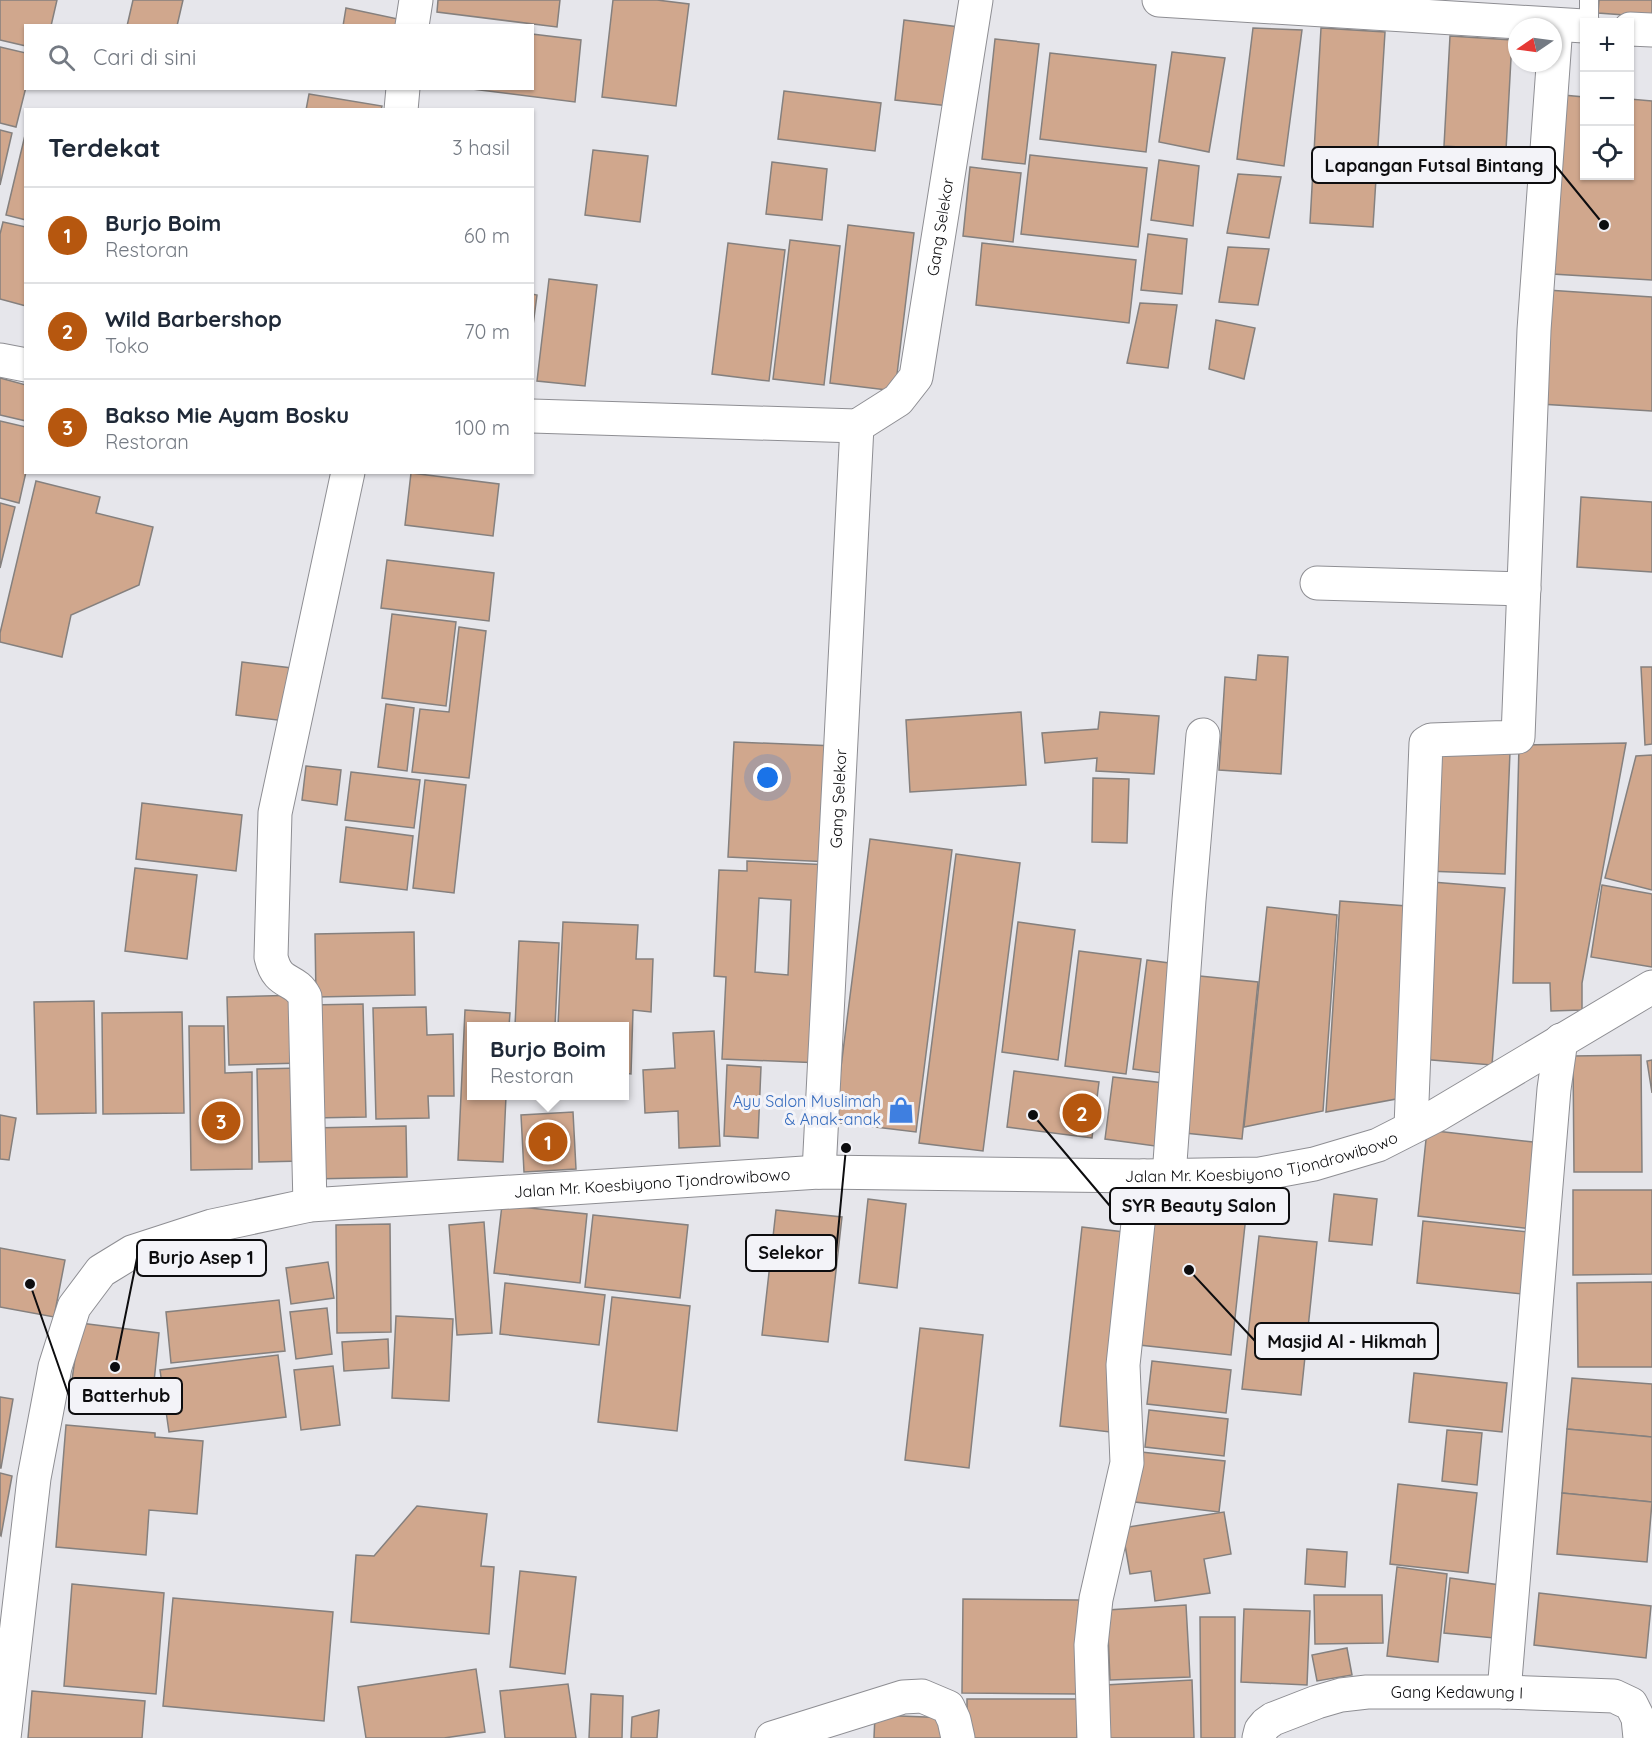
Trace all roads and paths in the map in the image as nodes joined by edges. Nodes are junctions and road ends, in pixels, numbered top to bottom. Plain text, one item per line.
1 (417, 0) edge
2 (976, 0) edge
3 (1159, 0) edge
4 (1171, 0) edge
5 (1589, 0) edge
6 (1589, 18) edge
7 (412, 24) edge
8 (1570, 25) edge
9 (1634, 29) edge
10 (1652, 30) edge
11 (403, 90) edge
12 (400, 108) edge
13 (0, 360) edge
14 (24, 365) edge
15 (534, 416) edge
16 (857, 426) junction
17 (348, 474) edge
18 (1317, 583) dead end
19 (1524, 589) junction
20 (1203, 735) dead end
21 (1652, 987) edge
22 (1561, 1040) junction
23 (1412, 1127) junction
24 (819, 1172) junction
25 (1156, 1176) junction
26 (310, 1205) junction
27 (1504, 1692) junction
28 (956, 1729) edge
29 (4, 1738) edge
30 (772, 1738) edge
31 (1094, 1738) edge
32 (1259, 1738) edge
33 (1640, 1738) edge

1 - 7 street
2 - 16 street, Gang Selekor
3 - 4 street
4 - 8 street
5 - 6 lane
8 - 19 street
9 - 10 street
11 - 12 street
13 - 14 street
15 - 16 street
16 - 24 street, Gang Selekor
17 - 26 street
18 - 19 street
19 - 23 street
20 - 25 street
21 - 22 street, Jalan Mr. Koesbiyono Tjondrowibowo
22 - 23 street, Jalan Mr. Koesbiyono Tjondrowibowo
22 - 27 street
23 - 25 street, Jalan Mr. Koesbiyono Tjondrowibowo
24 - 25 street, Jalan Mr. Koesbiyono Tjondrowibowo
24 - 26 street, Jalan Mr. Koesbiyono Tjondrowibowo
25 - 31 street
26 - 29 street, Jalan Mr. Koesbiyono Tjondrowibowo
27 - 32 street, Gang Kedawung I
27 - 33 street, Gang Kedawung I
28 - 30 street

